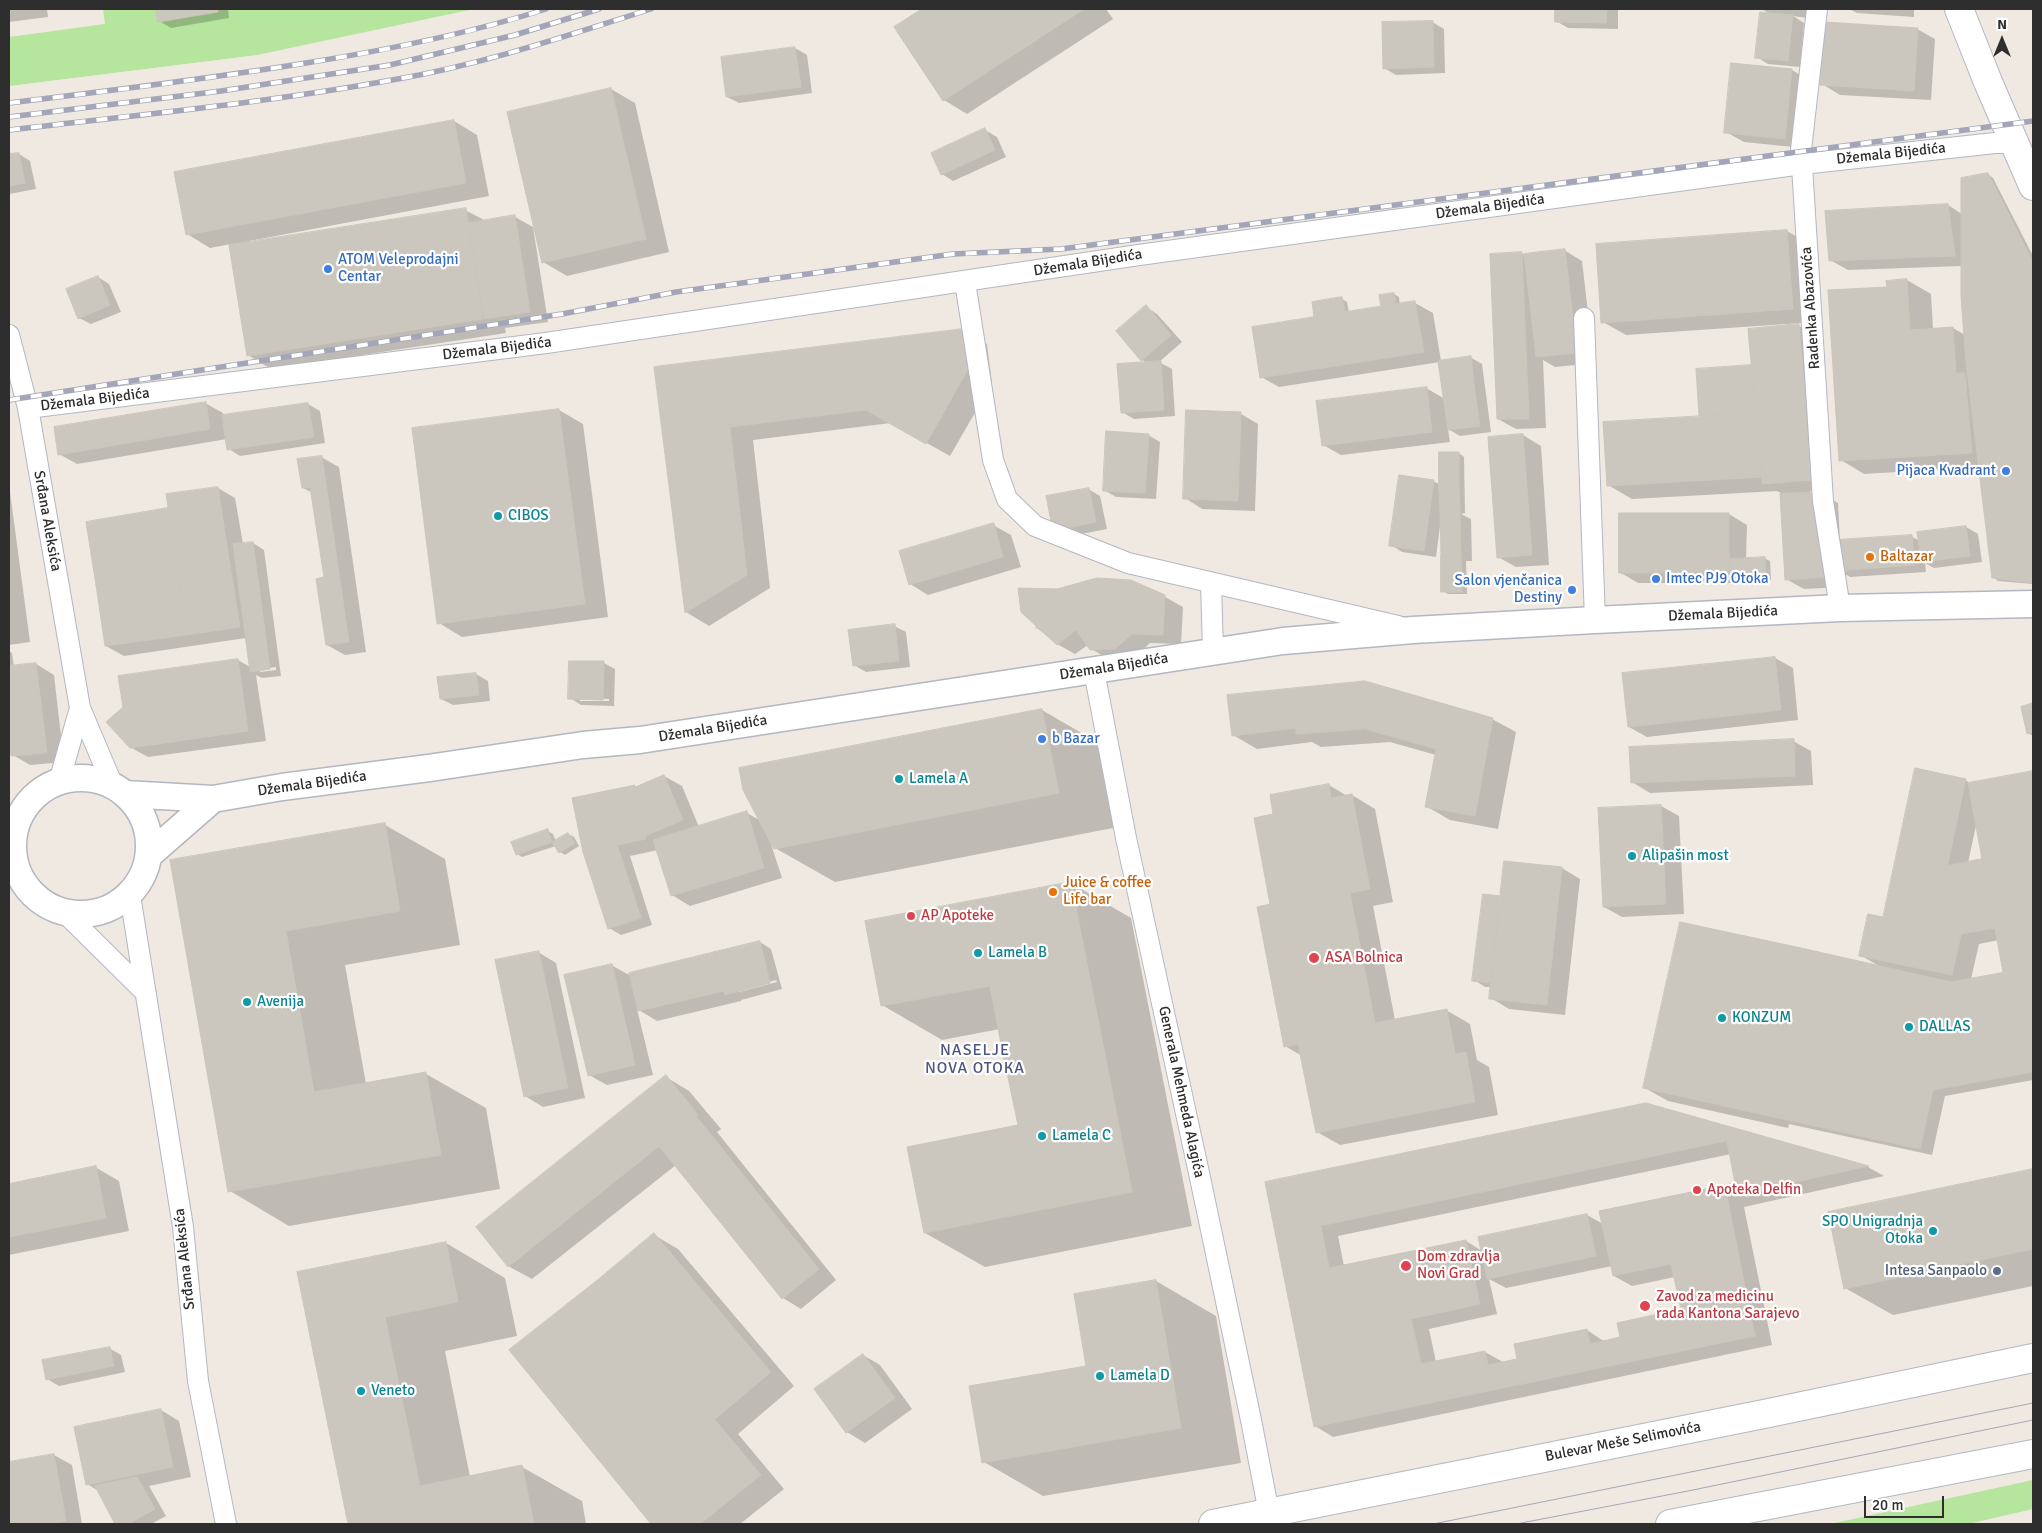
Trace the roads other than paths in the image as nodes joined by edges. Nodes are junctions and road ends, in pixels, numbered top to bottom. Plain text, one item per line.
1 (1817, 9) edge
2 (1960, 9) edge
3 (2015, 143) junction
4 (1802, 164) junction
5 (2031, 176) edge
6 (965, 282) junction
7 (1584, 318) dead end
8 (9, 335) edge
9 (14, 376) edge
10 (28, 408) junction
11 (1211, 583) junction
12 (2033, 604) edge
13 (1840, 608) junction
14 (1595, 620) junction
15 (1413, 630) junction
16 (1213, 651) junction
17 (1094, 671) junction
18 (80, 708) junction
19 (59, 782) junction
20 (119, 790) junction
21 (213, 799) junction
22 (19, 803) edge
23 (149, 855) junction
24 (13, 870) edge
25 (130, 895) junction
26 (66, 914) junction
27 (146, 993) junction
28 (2033, 1358) edge
29 (2033, 1454) edge
30 (1268, 1512) junction
31 (226, 1524) edge
32 (1213, 1524) edge
33 (1670, 1524) edge

1 - 4 street, Radenka Abazovića
2 - 3 main road
3 - 4 street, Džemala Bijedića
3 - 5 main road
4 - 6 street, Džemala Bijedića
4 - 13 street, Radenka Abazovića
6 - 10 street, Džemala Bijedića
6 - 11 street, Džemala Bijedića
7 - 14 street
8 - 9 street, Srđana Aleksića
9 - 10 street, Srđana Aleksića
10 - 18 street, Srđana Aleksića
11 - 15 street, Džemala Bijedića
11 - 16 street
12 - 13 street, Džemala Bijedića
13 - 14 street, Džemala Bijedića
14 - 15 street, Džemala Bijedića
15 - 16 street, Džemala Bijedića
16 - 17 street, Džemala Bijedića
17 - 21 street, Džemala Bijedića
17 - 30 street, Generala Mehmeda Alagića
18 - 19 street, Srđana Aleksića
18 - 20 street, Srđana Aleksića
19 - 20 street
19 - 22 street
20 - 21 street, Džemala Bijedića
20 - 23 street
21 - 23 street
22 - 24 street
23 - 25 street
24 - 26 street
25 - 26 street
25 - 27 street, Srđana Aleksića
26 - 27 street
27 - 31 street, Srđana Aleksića
28 - 30 main road, Bulevar Meše Selimovića
29 - 33 main road
30 - 32 main road, Bulevar Meše Selimovića

